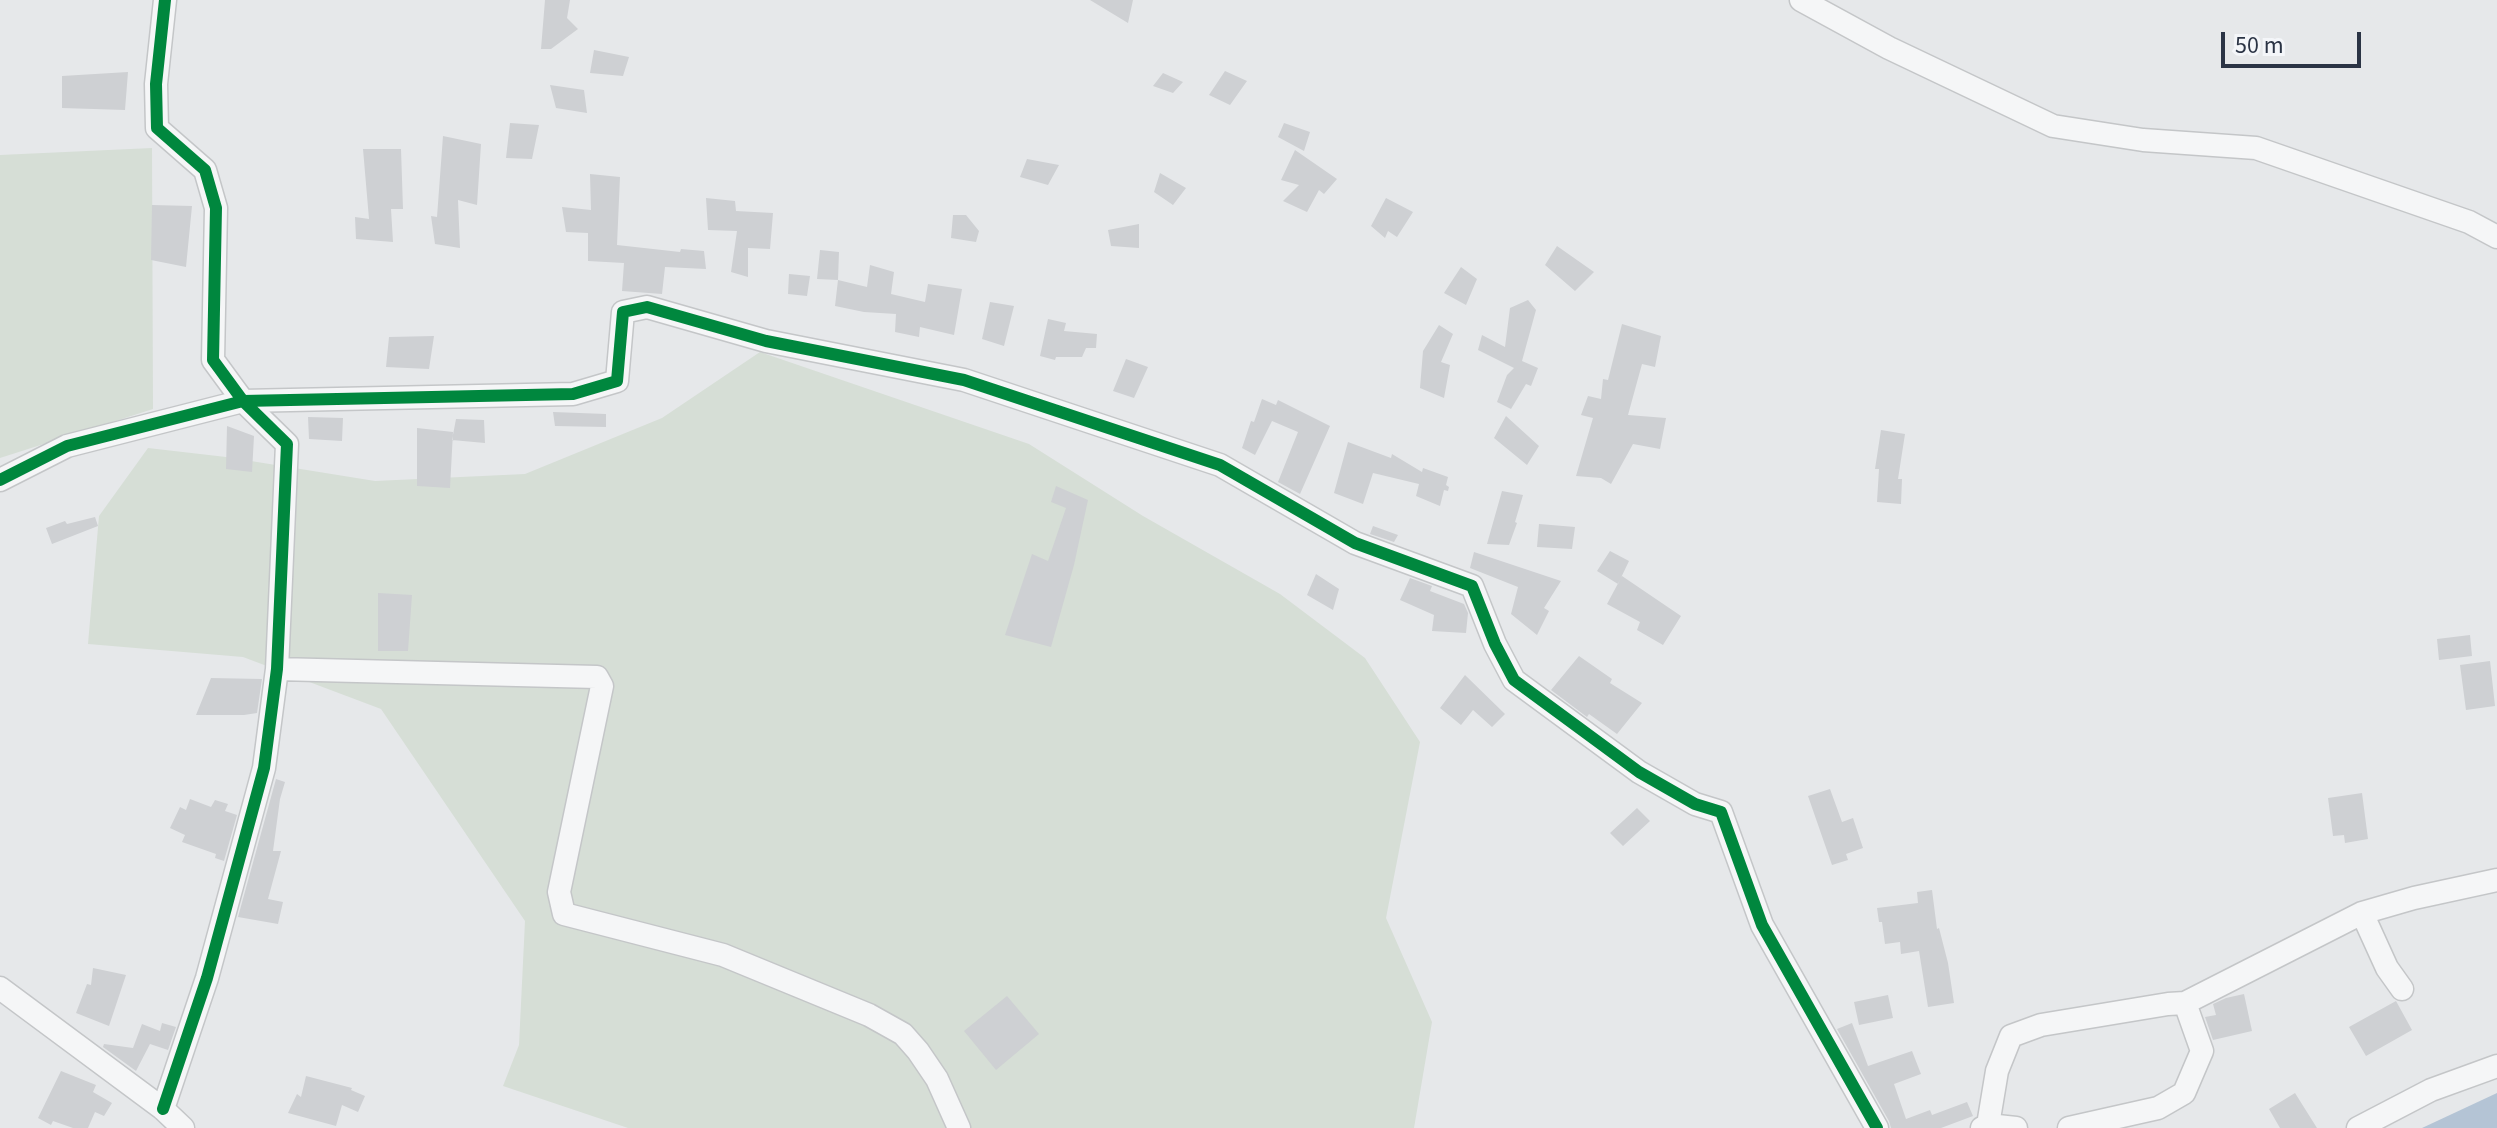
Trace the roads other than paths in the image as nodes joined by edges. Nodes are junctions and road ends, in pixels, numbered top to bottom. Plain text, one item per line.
1 (165, 0) edge
2 (1801, 0) edge
3 (2497, 237) edge
4 (243, 401) junction
5 (0, 480) edge
6 (277, 669) junction
7 (2497, 880) edge
8 (2362, 913) junction
9 (0, 988) edge
10 (2402, 989) dead end
11 (2185, 1003) junction
12 (2497, 1066) edge
13 (163, 1109) junction
14 (1985, 1127) edge
15 (183, 1128) edge
16 (959, 1128) edge
17 (1877, 1128) edge
18 (2016, 1128) edge
19 (2069, 1128) edge
20 (2358, 1128) edge

1 - 4 street
2 - 3 street
4 - 5 street
4 - 6 street
4 - 17 street
6 - 13 street
6 - 16 street
7 - 8 street
8 - 10 street
8 - 11 street
9 - 13 street
11 - 14 street
11 - 19 street
12 - 20 street
13 - 15 street
14 - 18 street

